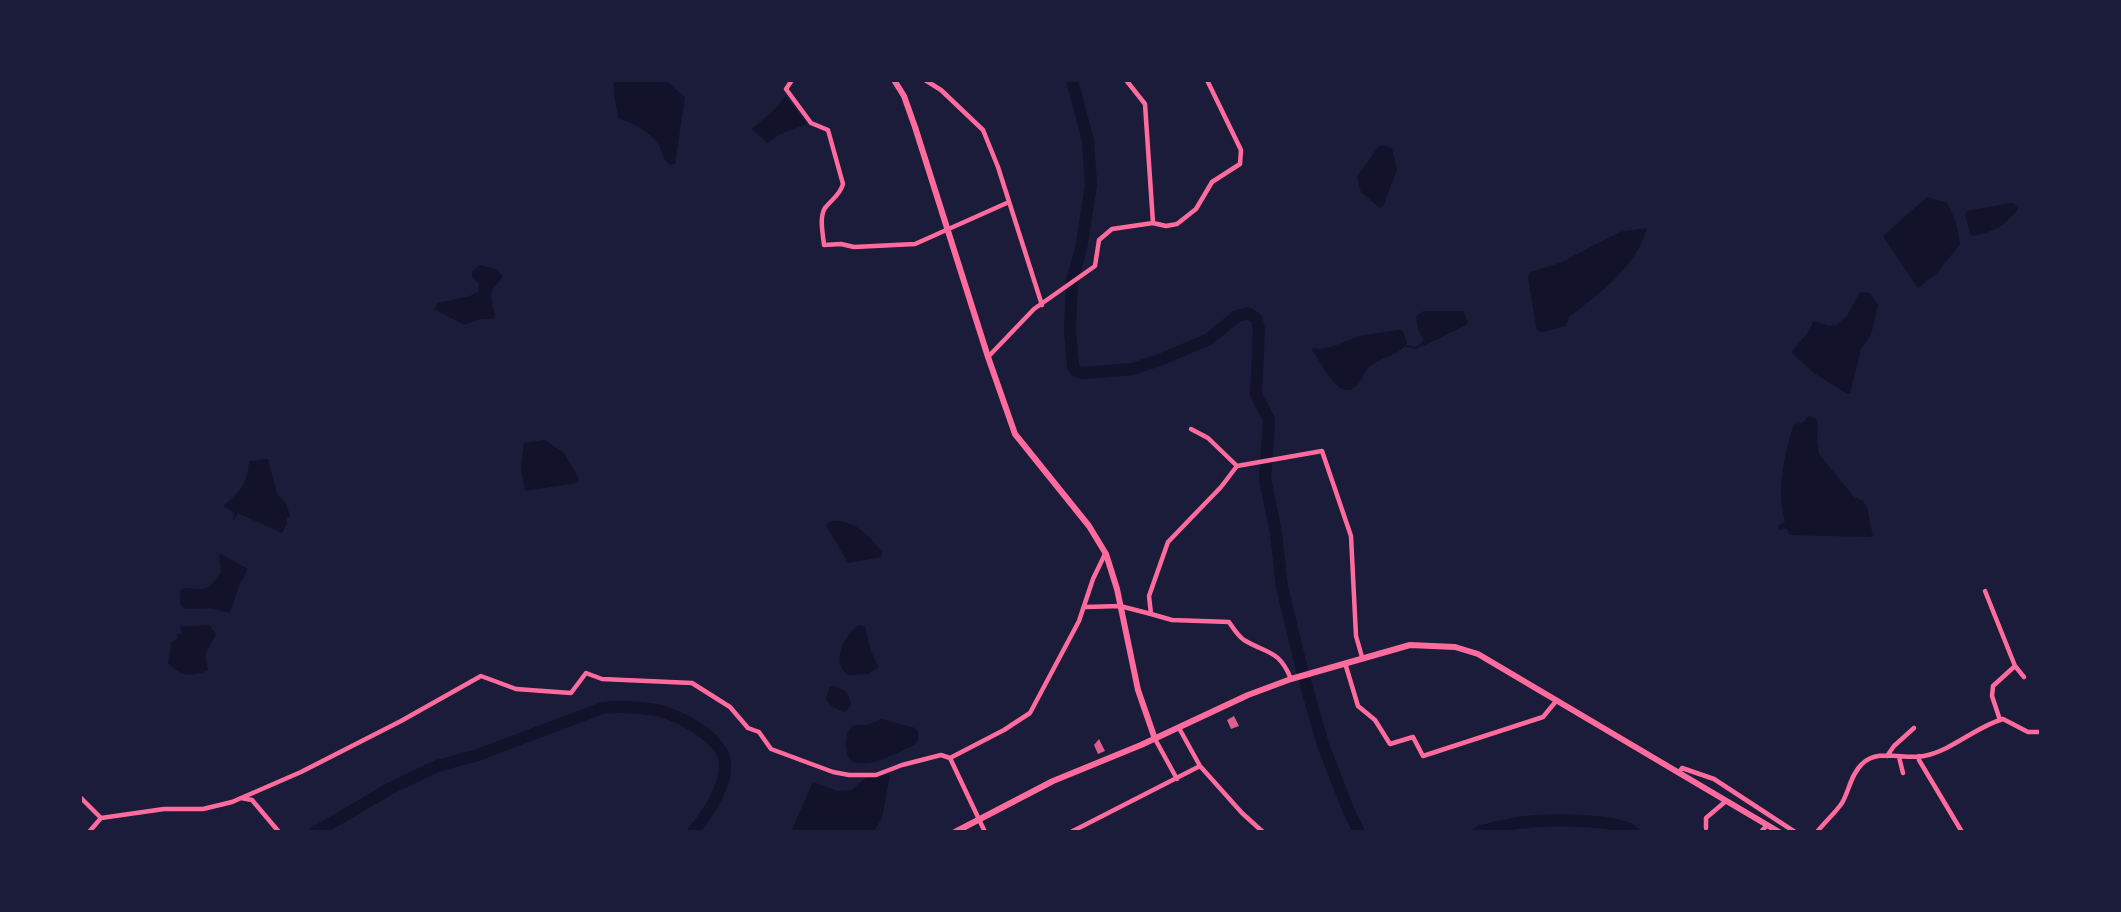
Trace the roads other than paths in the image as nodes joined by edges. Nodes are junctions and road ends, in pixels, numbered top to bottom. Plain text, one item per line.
1 (792, 80) edge
2 (925, 80) edge
3 (1126, 80) edge
4 (1207, 80) edge
5 (896, 81) edge
6 (1009, 202) junction
7 (1153, 223) junction
8 (947, 228) junction
9 (1042, 305) junction
10 (988, 357) junction
11 (1191, 429) dead end
12 (1237, 466) junction
13 (1106, 554) junction
14 (1985, 591) dead end
15 (1121, 606) junction
16 (1085, 607) junction
17 (1151, 614) junction
18 (1362, 657) junction
19 (1345, 663) junction
20 (2015, 666) junction
21 (2025, 677) dead end
22 (1291, 679) junction
23 (1557, 700) junction
24 (2000, 720) junction
25 (1179, 727) junction
26 (1914, 729) dead end
27 (2040, 732) edge
28 (1154, 739) junction
29 (1888, 756) junction
30 (1919, 756) junction
31 (1899, 757) junction
32 (950, 758) junction
33 (1200, 766) junction
34 (1678, 773) junction
35 (1903, 773) dead end
36 (1177, 779) junction
37 (80, 797) edge
38 (240, 798) junction
39 (1726, 801) junction
40 (101, 818) junction
41 (979, 820) junction
42 (1767, 825) junction
43 (1706, 828) dead end
44 (89, 831) edge
45 (279, 831) edge
46 (954, 831) edge
47 (985, 831) edge
48 (1071, 831) edge
49 (1264, 831) edge
50 (1760, 831) edge
51 (1779, 831) edge
52 (1795, 831) edge
53 (1817, 831) edge
54 (1962, 831) edge

1 - 8 street
2 - 6 street
3 - 7 street
4 - 7 street
5 - 8 main road
6 - 8 street
6 - 9 street
7 - 9 street
8 - 10 main road
9 - 10 street
10 - 13 main road
11 - 12 street
12 - 17 street
12 - 18 street
13 - 15 main road
13 - 16 street
14 - 20 street
15 - 16 street
15 - 17 street
15 - 28 main road
16 - 32 street
17 - 22 street
18 - 19 main road
18 - 23 main road
19 - 22 main road
19 - 23 street
20 - 21 street
20 - 24 street
22 - 25 main road
23 - 34 main road
24 - 27 street
24 - 30 street
25 - 28 main road
25 - 33 street
26 - 29 street
28 - 36 street
28 - 41 main road
29 - 31 street
29 - 53 street
30 - 31 street
30 - 54 street
31 - 35 street
32 - 38 street
32 - 41 street
33 - 36 street
33 - 49 street
34 - 39 main road
34 - 52 street
36 - 48 street
37 - 40 street
38 - 40 street
38 - 45 street
39 - 42 main road
39 - 43 street
40 - 44 street
41 - 46 main road
41 - 47 street
42 - 50 street
42 - 51 main road

